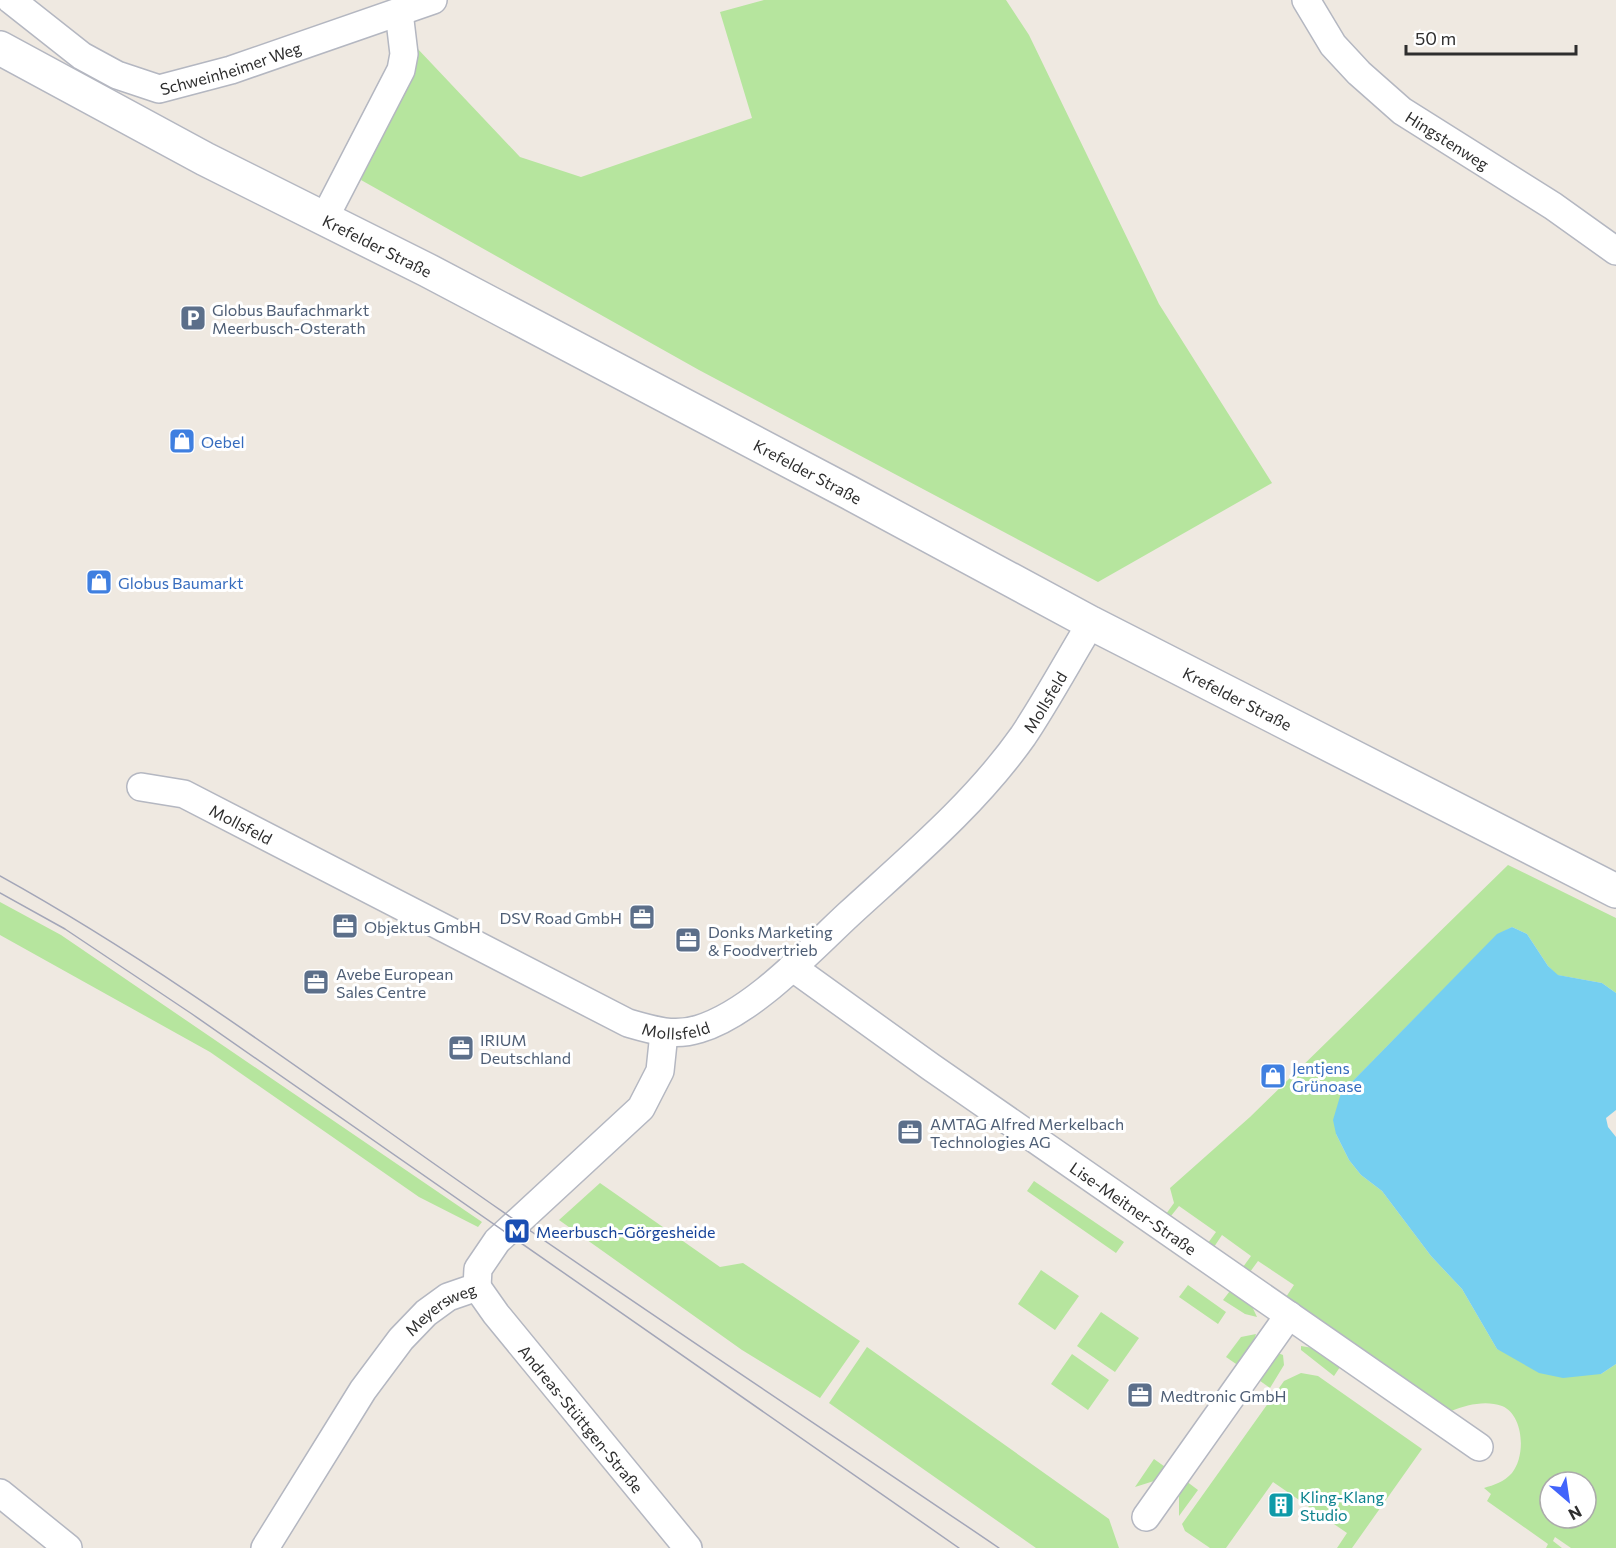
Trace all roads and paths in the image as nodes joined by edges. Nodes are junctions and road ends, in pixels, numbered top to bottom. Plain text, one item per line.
1 (11, 0) edge
2 (433, 0) edge
3 (1306, 0) edge
4 (399, 12) junction
5 (0, 48) edge
6 (324, 219) junction
7 (1616, 250) edge
8 (1091, 624) junction
9 (141, 787) dead end
10 (1616, 891) edge
11 (792, 967) junction
12 (664, 1033) junction
13 (477, 1287) junction
14 (1289, 1315) junction
15 (1479, 1447) dead end
16 (0, 1493) edge
17 (1146, 1517) dead end
18 (68, 1548) edge
19 (265, 1548) edge
20 (688, 1548) edge

1 - 4 street, Schweinheimer Weg
2 - 4 street, Schweinheimer Weg
3 - 7 street, Hingstenweg
4 - 6 street
5 - 6 main road, Krefelder Straße
6 - 8 main road, Krefelder Straße
8 - 10 main road, Krefelder Straße
8 - 11 street, Mollsfeld
9 - 12 street, Mollsfeld
11 - 12 street, Mollsfeld
11 - 14 street, Lise-Meitner-Straße
12 - 13 street, Meyersweg
13 - 19 street, Meyersweg
13 - 20 street, Andreas-Stüttgen-Straße
14 - 15 street, Lise-Meitner-Straße
14 - 17 street
16 - 18 street

